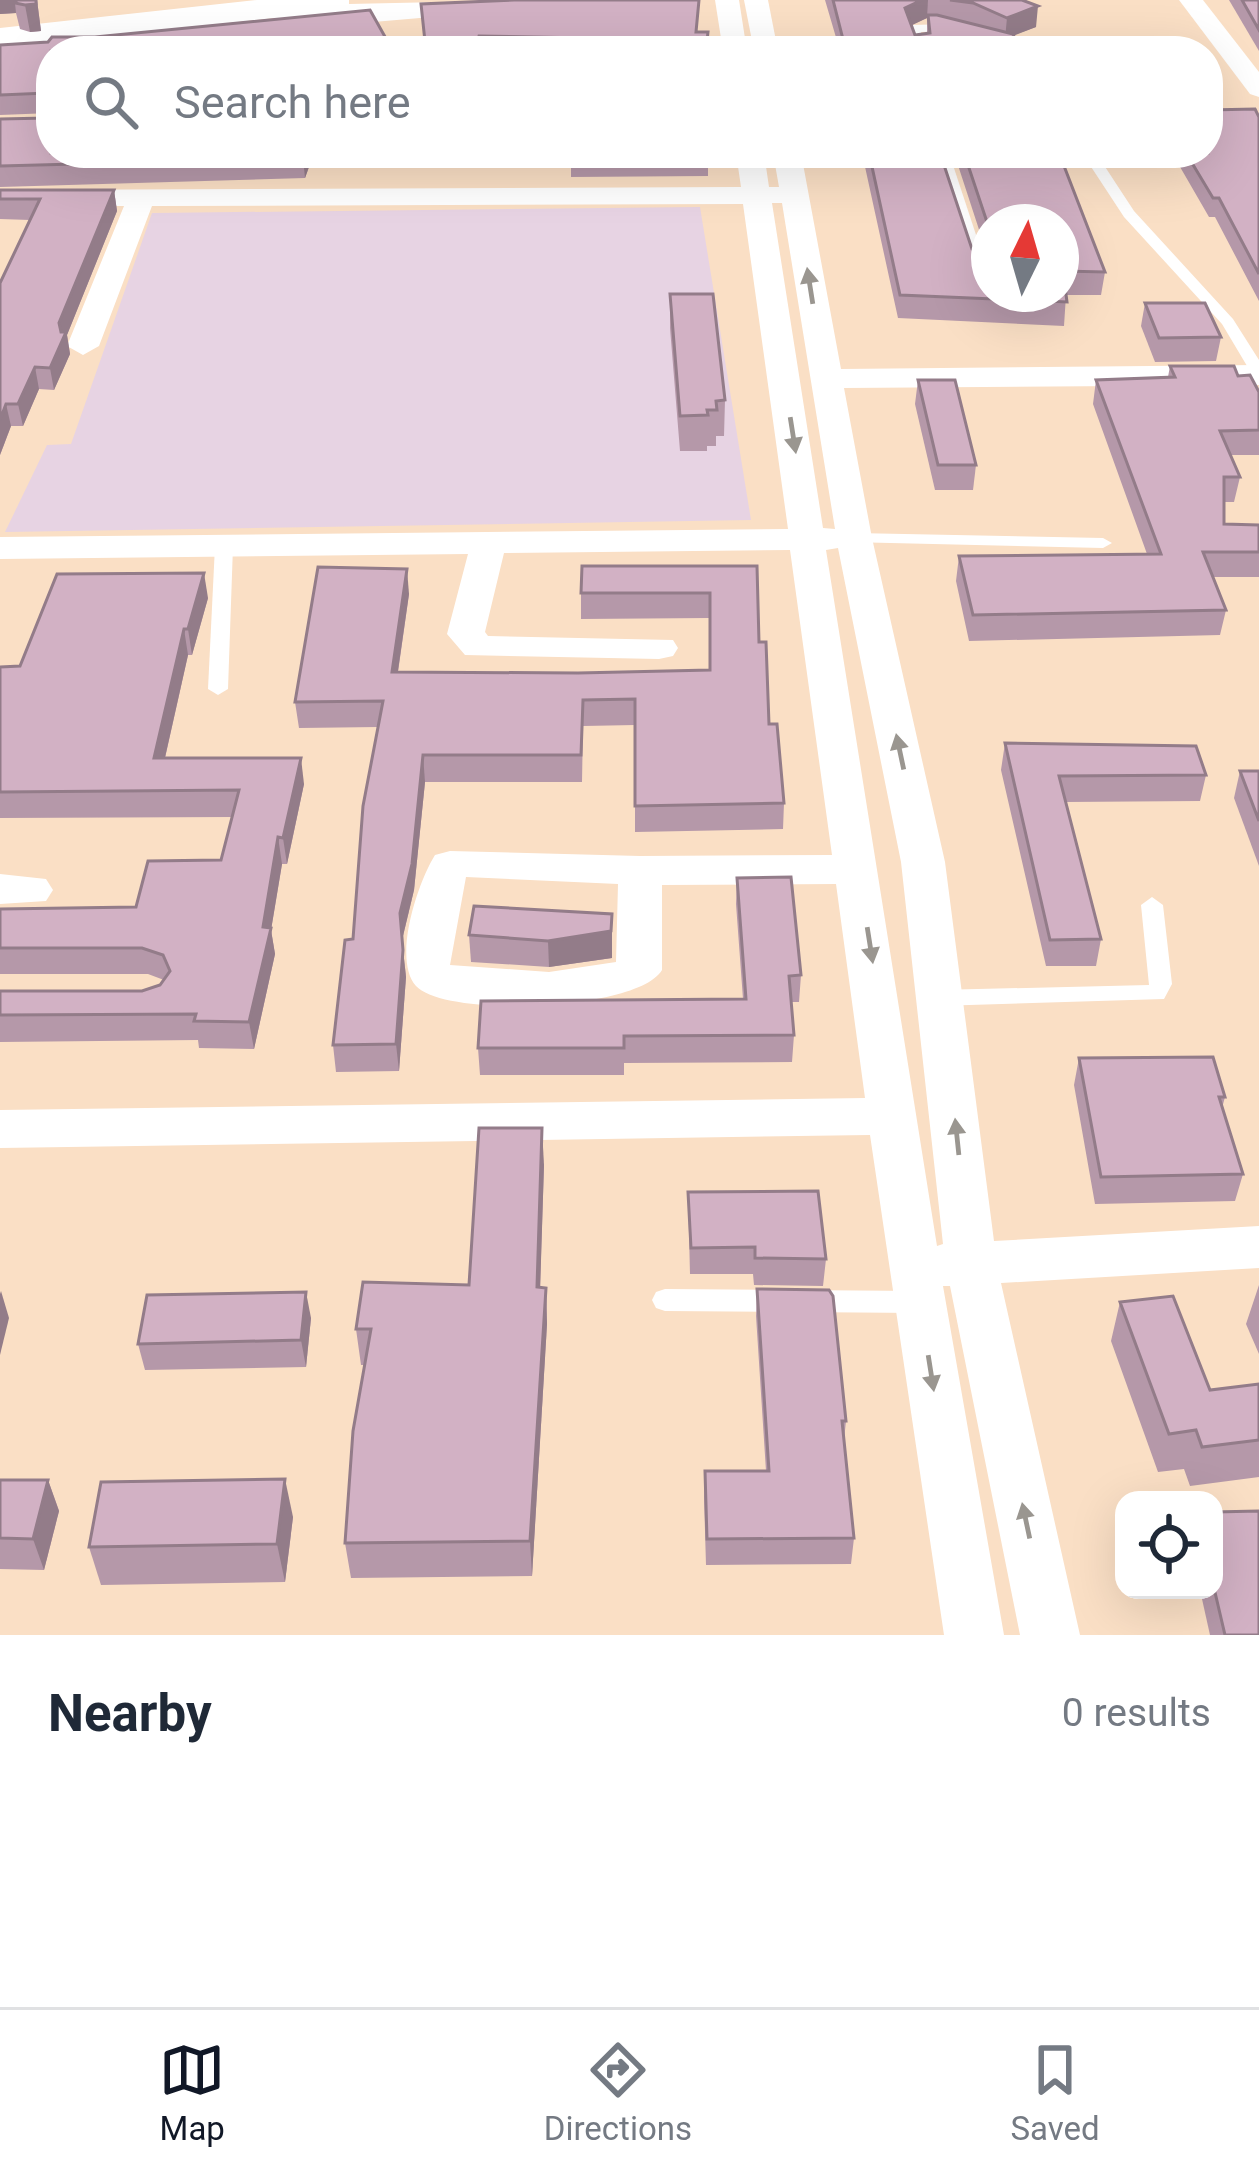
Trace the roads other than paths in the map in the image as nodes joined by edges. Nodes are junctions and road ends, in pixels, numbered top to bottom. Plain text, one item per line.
1 (356, 0) edge
2 (514, 0) edge
3 (727, 0) edge
4 (756, 0) edge
5 (1192, 0) edge
6 (229, 14) edge
7 (971, 34) edge
8 (138, 36) edge
9 (733, 36) edge
10 (763, 36) edge
11 (916, 36) edge
12 (1219, 36) edge
13 (6, 39) edge
14 (36, 41) edge
15 (1223, 41) edge
16 (1259, 88) edge
17 (947, 168) edge
18 (1099, 168) edge
19 (772, 174) edge
20 (0, 198) edge
21 (141, 199) junction
22 (971, 241) edge
23 (83, 346) dead end
24 (1259, 374) edge
25 (825, 379) junction
26 (854, 538) junction
27 (808, 540) junction
28 (1103, 542) dead end
29 (488, 545) junction
30 (224, 546) junction
31 (0, 548) edge
32 (659, 649) dead end
33 (218, 689) dead end
34 (858, 869) junction
35 (640, 871) junction
36 (1152, 905) dead end
37 (936, 998) junction
38 (895, 1116) junction
39 (0, 1129) edge
40 (1259, 1247) edge
41 (971, 1264) junction
42 (917, 1284) junction
43 (665, 1300) dead end
44 (974, 1635) edge
45 (1050, 1635) edge

1 - 6 main road
2 - 6 main road
3 - 9 street
4 - 10 street
5 - 12 street
6 - 8 main road
6 - 13 main road
7 - 11 lane
13 - 14 main road
15 - 16 street
17 - 22 lane
18 - 24 lane
19 - 21 street
25 -> 19 street
19 -> 27 street
20 - 21 street
21 - 23 street
24 - 25 street
25 - 26 street
26 - 27 street
26 - 28 lane
37 -> 26 street
27 - 29 street
27 - 34 street
29 - 30 street
29 - 32 street
30 - 31 street
30 - 33 lane
34 - 35 street
34 -> 38 street
35 - 35 street
36 - 37 lane
41 -> 37 street
38 - 39 street
38 - 42 street
40 - 41 street
41 - 42 street
45 -> 41 street
42 - 43 lane
42 -> 44 street

